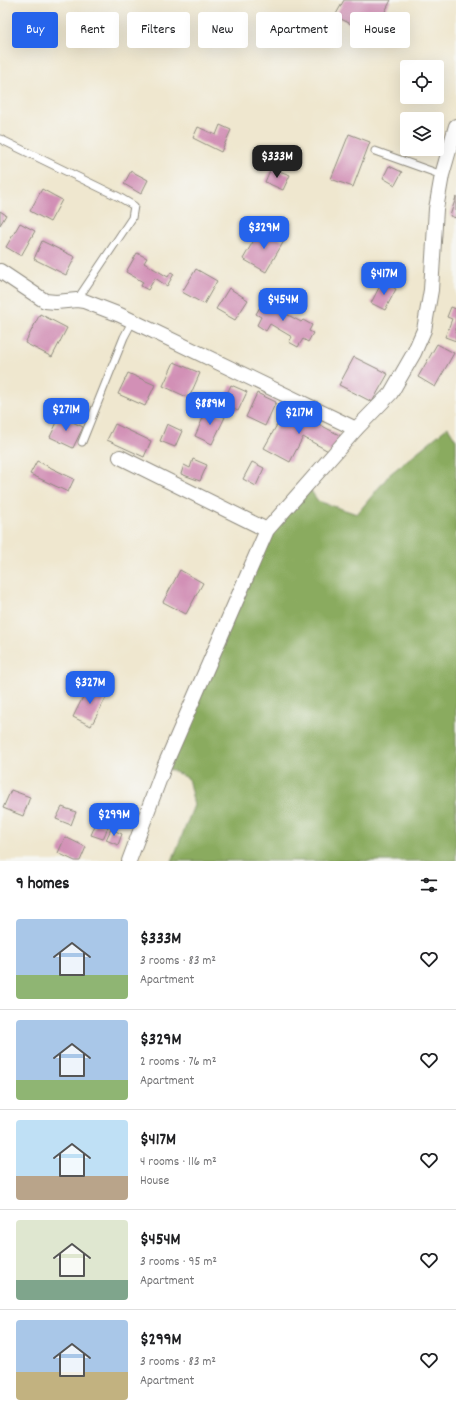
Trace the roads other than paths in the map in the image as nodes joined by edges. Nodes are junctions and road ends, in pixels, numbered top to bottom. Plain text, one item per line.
1 (456, 126) edge
2 (0, 139) edge
3 (375, 151) dead end
4 (442, 176) junction
5 (0, 271) edge
6 (77, 300) junction
7 (132, 322) junction
8 (356, 429) junction
9 (82, 442) dead end
10 (120, 457) dead end
11 (267, 530) junction
12 (129, 861) edge

1 - 4 street
2 - 6 lane
3 - 4 lane
4 - 8 street
5 - 6 street
6 - 7 street
7 - 8 street
7 - 9 lane
8 - 11 street
10 - 11 street
11 - 12 street

